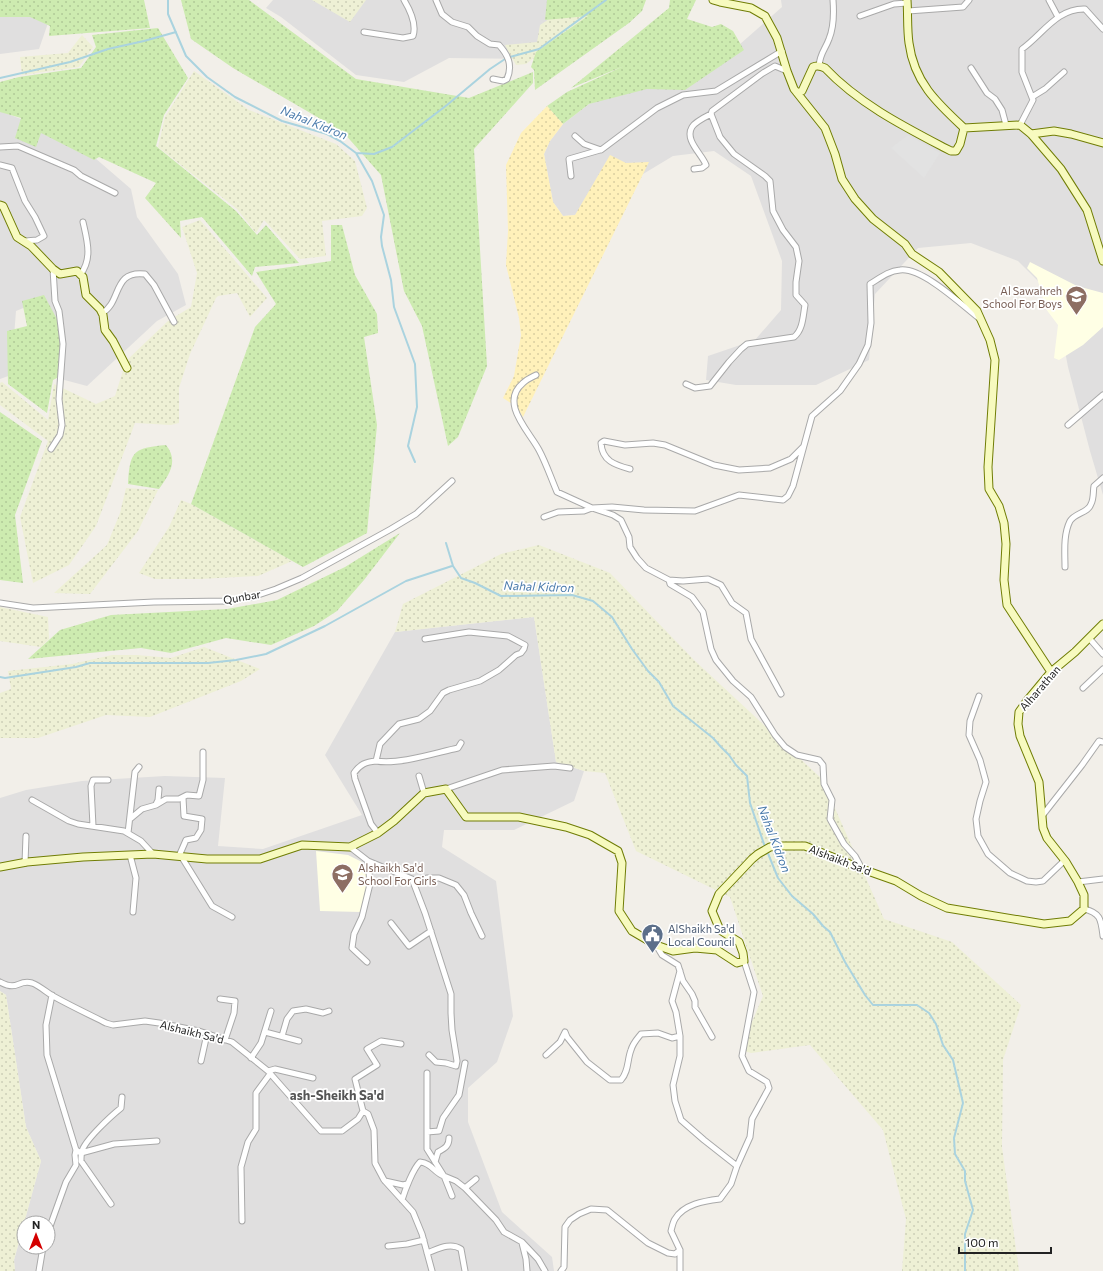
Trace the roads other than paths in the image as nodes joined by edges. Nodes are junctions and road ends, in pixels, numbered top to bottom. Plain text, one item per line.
1 (404, 0) edge
2 (436, 0) edge
3 (713, 0) edge
4 (828, 0) edge
5 (969, 0) edge
6 (1049, 0) edge
7 (833, 2) edge
8 (907, 2) edge
9 (908, 11) junction
10 (860, 16) dead end
11 (1058, 17) junction
12 (1103, 30) edge
13 (364, 32) dead end
14 (782, 51) junction
15 (819, 66) junction
16 (972, 68) dead end
17 (787, 71) junction
18 (1064, 72) dead end
19 (493, 79) dead end
20 (798, 93) junction
21 (1032, 96) junction
22 (711, 114) junction
23 (1006, 125) junction
24 (1020, 125) junction
25 (964, 128) junction
26 (1031, 134) junction
27 (575, 136) dead end
28 (1103, 143) edge
29 (0, 147) edge
30 (600, 150) junction
31 (0, 165) edge
32 (694, 169) dead end
33 (572, 176) dead end
34 (115, 193) dead end
35 (0, 205) edge
36 (83, 222) dead end
37 (24, 241) junction
38 (1103, 261) edge
39 (53, 269) junction
40 (80, 275) junction
41 (102, 313) junction
42 (982, 321) junction
43 (174, 322) dead end
44 (127, 368) dead end
45 (536, 375) dead end
46 (686, 384) dead end
47 (1103, 395) edge
48 (1068, 425) dead end
49 (804, 446) junction
50 (51, 449) dead end
51 (630, 469) dead end
52 (1103, 478) edge
53 (452, 481) dead end
54 (592, 508) junction
55 (544, 517) dead end
56 (1066, 567) dead end
57 (669, 580) junction
58 (0, 603) edge
59 (1103, 624) edge
60 (1089, 638) junction
61 (425, 639) dead end
62 (1103, 654) edge
63 (1103, 669) edge
64 (1051, 672) junction
65 (1083, 688) dead end
66 (781, 694) dead end
67 (979, 696) dead end
68 (1103, 742) edge
69 (461, 743) dead end
70 (203, 752) dead end
71 (376, 761) junction
72 (139, 767) dead end
73 (570, 768) dead end
74 (420, 776) dead end
75 (108, 780) dead end
76 (159, 788) dead end
77 (446, 789) junction
78 (424, 793) junction
79 (183, 798) junction
80 (32, 800) dead end
81 (156, 805) junction
82 (1042, 816) junction
83 (130, 819) junction
84 (93, 826) junction
85 (378, 833) junction
86 (128, 834) junction
87 (26, 836) dead end
88 (350, 847) junction
89 (153, 854) junction
90 (130, 855) junction
91 (180, 856) junction
92 (1064, 860) junction
93 (368, 861) junction
94 (25, 863) junction
95 (0, 867) edge
96 (862, 869) junction
97 (1103, 879) edge
98 (1078, 882) junction
99 (414, 884) junction
100 (1084, 909) junction
101 (133, 912) dead end
102 (232, 917) dead end
103 (391, 923) dead end
104 (431, 930) junction
105 (482, 936) dead end
106 (1103, 936) edge
107 (656, 945) junction
108 (744, 961) junction
109 (367, 962) dead end
110 (680, 971) junction
111 (0, 982) edge
112 (52, 995) junction
113 (220, 999) dead end
114 (328, 1010) dead end
115 (271, 1011) dead end
116 (265, 1032) junction
117 (207, 1034) junction
118 (282, 1036) junction
119 (680, 1036) junction
120 (712, 1037) dead end
121 (225, 1040) junction
122 (299, 1041) dead end
123 (401, 1044) dead end
124 (429, 1055) dead end
125 (546, 1056) dead end
126 (251, 1058) junction
127 (201, 1061) dead end
128 (465, 1063) dead end
129 (269, 1072) junction
130 (427, 1073) dead end
131 (313, 1078) dead end
132 (122, 1097) dead end
133 (363, 1111) junction
134 (428, 1132) junction
135 (449, 1138) dead end
136 (157, 1141) dead end
137 (78, 1151) junction
138 (435, 1162) junction
139 (737, 1166) junction
140 (444, 1176) junction
141 (476, 1179) dead end
142 (384, 1180) junction
143 (407, 1184) junction
144 (465, 1188) junction
145 (452, 1196) dead end
146 (402, 1200) junction
147 (111, 1204) dead end
148 (54, 1215) edge
149 (242, 1221) dead end
150 (424, 1240) junction
151 (522, 1242) junction
152 (388, 1246) dead end
153 (680, 1250) junction
154 (427, 1253) junction
155 (42, 1255) edge
156 (564, 1270) edge
157 (39, 1271) edge
158 (432, 1271) edge
159 (465, 1271) edge
160 (527, 1271) edge
161 (545, 1271) edge
162 (680, 1271) edge

1 - 13 street
2 - 19 street
3 - 14 street
4 - 7 street
5 - 9 street
6 - 11 street
7 - 15 street
8 - 9 street
8 - 10 street
9 - 25 street
11 - 12 street
11 - 21 street
14 - 17 street
14 - 30 street
15 - 20 street
15 - 25 street
16 - 23 street
17 - 20 street
17 - 22 street
18 - 21 street
20 - 42 street
21 - 24 street
22 - 32 street
22 - 46 street
23 - 24 street
23 - 25 street
24 - 26 street
26 - 28 street
26 - 38 street
27 - 30 street
29 - 34 street
30 - 33 street
31 - 37 street
35 - 37 street
36 - 40 street
37 - 39 street
39 - 40 street
39 - 50 street
40 - 41 street
41 - 43 street
41 - 44 street
42 - 49 street
42 - 64 street
45 - 54 street
47 - 48 street
49 - 51 street
49 - 54 street
52 - 56 street
53 - 58 street, Qunbar
54 - 55 street
54 - 57 street
57 - 66 street
57 - 96 street
59 - 60 street, Alharathan
60 - 62 street
60 - 64 street, Alharathan
61 - 71 street
63 - 65 street
64 - 82 street, Alharathan
67 - 92 street
68 - 82 street
69 - 71 street
70 - 79 street
71 - 85 street
72 - 83 street
73 - 77 street
74 - 78 street
75 - 84 street
76 - 81 street
77 - 78 street
77 - 107 street
78 - 85 street
79 - 81 street
79 - 91 street
80 - 84 street
81 - 83 street
82 - 92 street, Alharathan
83 - 86 street
84 - 86 street
85 - 88 street
86 - 89 street
87 - 94 street
88 - 91 street
88 - 93 street
89 - 90 street
89 - 91 street
90 - 94 street
90 - 101 street
91 - 102 street
92 - 98 street, Alharathan
93 - 99 street
93 - 109 street
94 - 95 street
96 - 100 street, Alshaikh Sa'd
96 - 108 street, Alshaikh Sa'd
97 - 98 street
98 - 100 street, Alharathan
99 - 104 street
99 - 105 street
100 - 106 street
103 - 104 street
104 - 124 street
107 - 108 street
107 - 110 street
108 - 139 street
110 - 119 street
110 - 120 street
111 - 112 street, Alshaikh Sa'd
112 - 117 street, Alshaikh Sa'd
112 - 137 street
113 - 121 street
114 - 118 street
115 - 116 street
116 - 118 street
116 - 126 street
117 - 121 street, Alshaikh Sa'd
117 - 127 street
118 - 122 street
119 - 125 street
119 - 139 street
121 - 126 street, Alshaikh Sa'd
123 - 133 street
126 - 129 street, Alshaikh Sa'd
128 - 134 street
129 - 131 street
129 - 133 street, Alshaikh Sa'd
129 - 149 street
130 - 134 street
132 - 137 street
133 - 142 street
134 - 138 street
135 - 138 street
136 - 137 street
137 - 147 street
137 - 148 street
138 - 140 street
139 - 153 street
140 - 143 street
140 - 144 street
140 - 145 street
141 - 144 street
142 - 143 street
142 - 146 street
143 - 146 street
144 - 151 street
146 - 150 street
150 - 152 street
150 - 154 street
151 - 160 street
151 - 161 street
153 - 156 street
153 - 162 street
154 - 158 street
154 - 159 street
155 - 157 street

